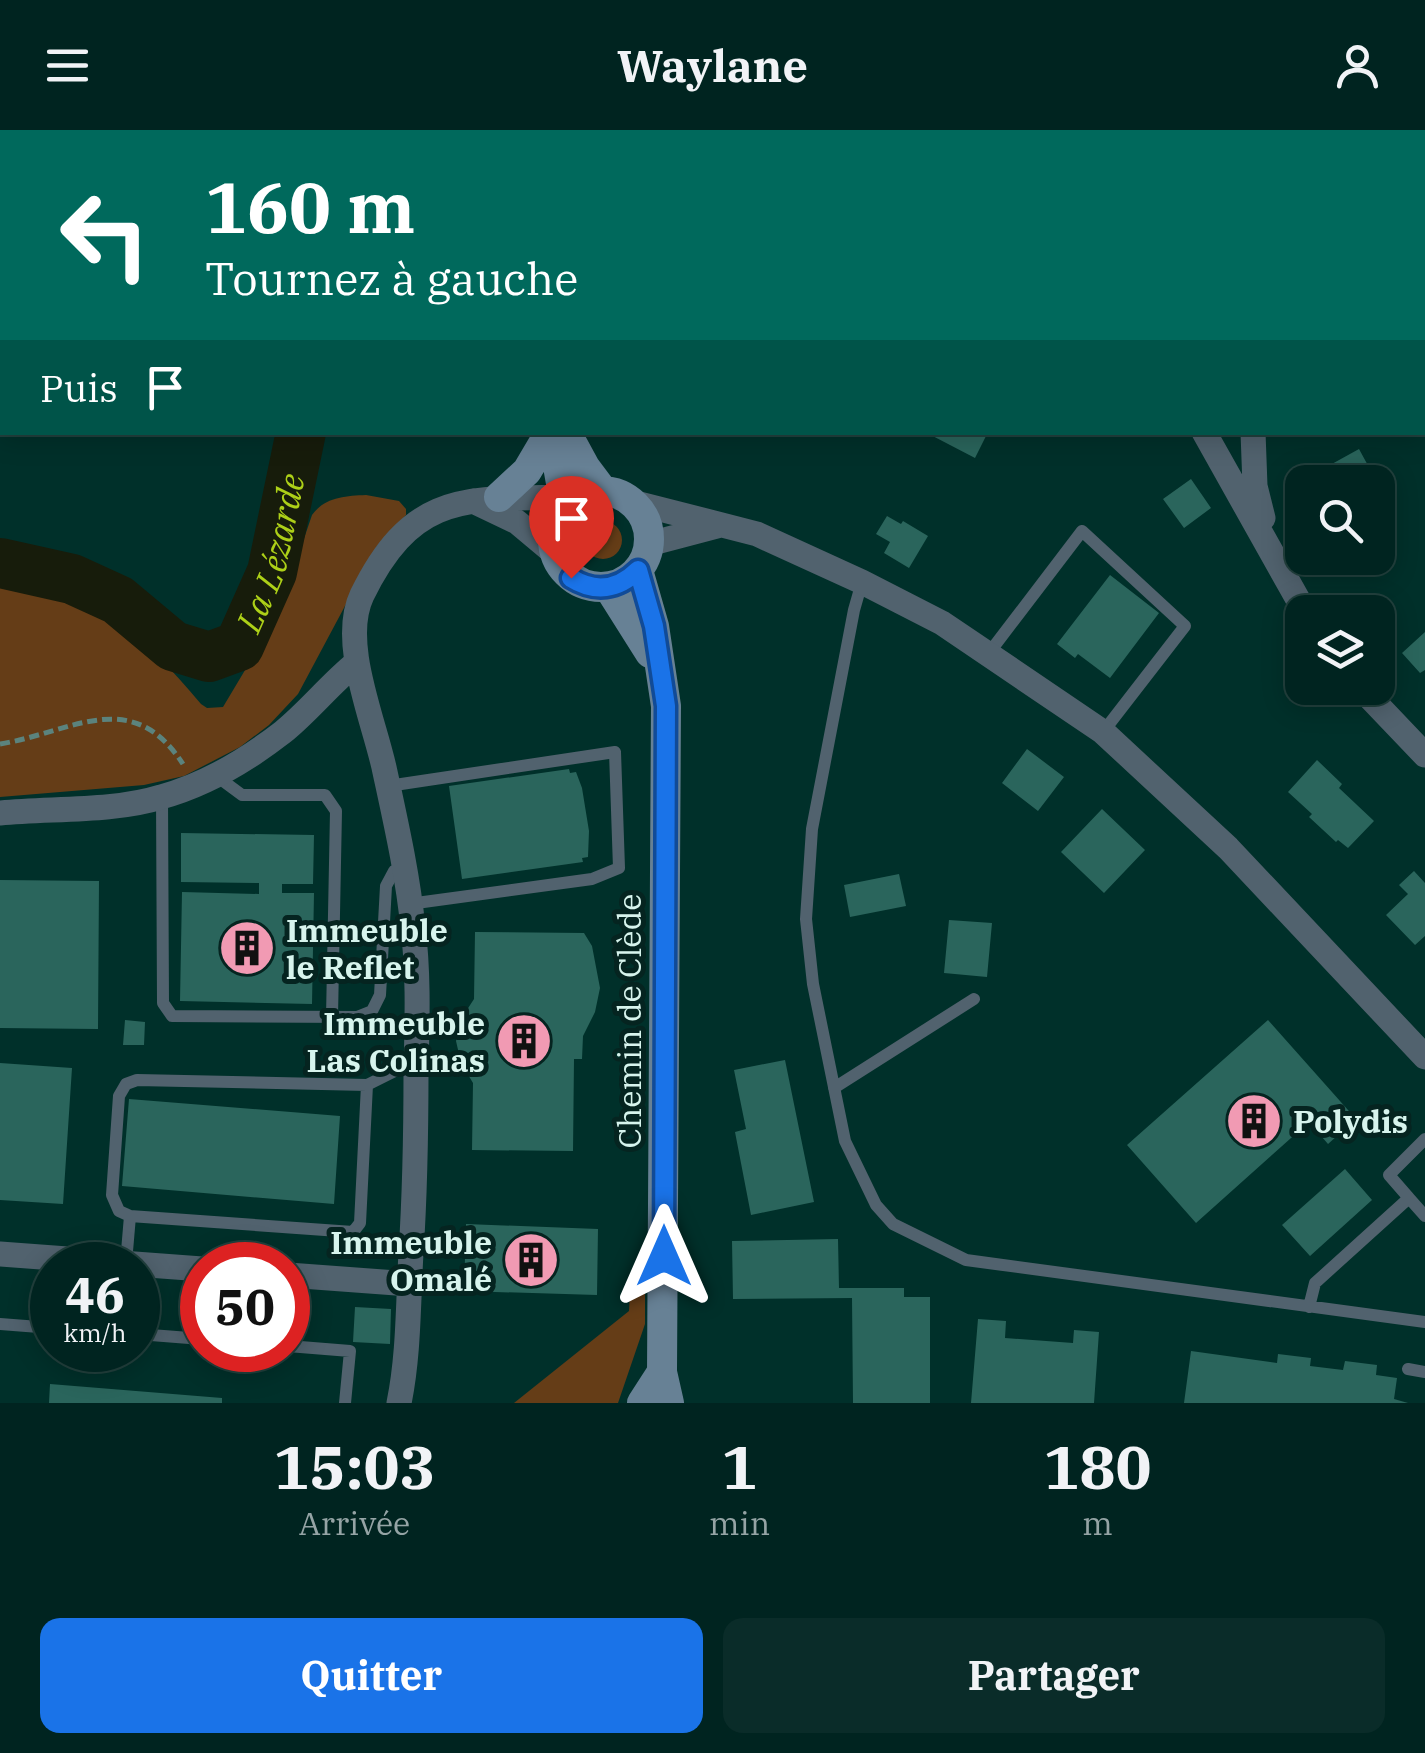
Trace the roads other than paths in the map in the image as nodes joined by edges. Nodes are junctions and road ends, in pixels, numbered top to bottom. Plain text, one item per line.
1 (549, 435) edge
2 (552, 435) edge
3 (568, 435) edge
4 (1208, 435) edge
5 (1215, 435) edge
6 (1238, 435) edge
7 (1253, 435) edge
8 (577, 498) junction
9 (486, 499) junction
10 (632, 502) junction
11 (726, 524) junction
12 (1270, 547) junction
13 (554, 553) junction
14 (643, 557) junction
15 (862, 582) junction
16 (609, 588) junction
17 (1297, 595) edge
18 (989, 654) junction
19 (356, 664) junction
20 (660, 672) junction
21 (1377, 705) edge
22 (1103, 732) junction
23 (1425, 755) edge
24 (205, 780) junction
25 (388, 786) junction
26 (162, 797) junction
27 (0, 813) edge
28 (404, 868) junction
29 (410, 904) junction
30 (974, 999) dead end
31 (332, 1017) junction
32 (1425, 1057) edge
33 (416, 1068) junction
34 (367, 1086) junction
35 (834, 1088) junction
36 (1425, 1139) edge
37 (1409, 1198) junction
38 (130, 1216) junction
39 (1425, 1216) edge
40 (128, 1242) edge
41 (0, 1254) edge
42 (30, 1256) edge
43 (310, 1277) edge
44 (410, 1284) junction
45 (1309, 1308) junction
46 (1425, 1322) edge
47 (0, 1324) edge
48 (30, 1326) edge
49 (310, 1348) edge
50 (1408, 1368) dead end
51 (662, 1372) junction
52 (1425, 1372) edge
53 (345, 1403) edge
54 (399, 1403) edge
55 (642, 1403) edge
56 (669, 1403) edge

1 - 9 main road
2 - 8 main road
3 - 8 main road
4 - 12 street
5 - 6 street
7 - 12 street
8 - 9 street
8 - 10 main road
8 - 13 main road
9 - 13 street
9 - 19 street
10 - 11 street
10 - 14 main road
11 - 14 street
11 - 15 street
12 - 17 street
13 - 16 main road
14 - 16 main road
14 - 20 main road, Chemin de Clède
15 - 18 street
15 - 35 lane
16 - 20 main road, Chemin de Clède
18 - 22 street
18 - 22 lane
19 - 24 street
19 - 25 street
20 - 51 main road, Chemin de Clède
21 - 23 street
22 - 32 street
24 - 26 street
24 - 31 lane
25 - 28 street
25 - 29 lane
26 - 27 street
26 - 31 lane
28 - 29 street
28 - 31 lane
29 - 33 street
30 - 35 lane
33 - 34 lane
33 - 44 street
34 - 38 lane
34 - 38 lane
35 - 45 lane
36 - 37 lane
37 - 39 lane
37 - 45 lane
38 - 40 lane
41 - 42 street
43 - 44 street
44 - 54 street
45 - 46 lane
47 - 48 lane
49 - 53 lane
50 - 52 lane
51 - 55 main road
51 - 56 main road, Chemin de Clède

